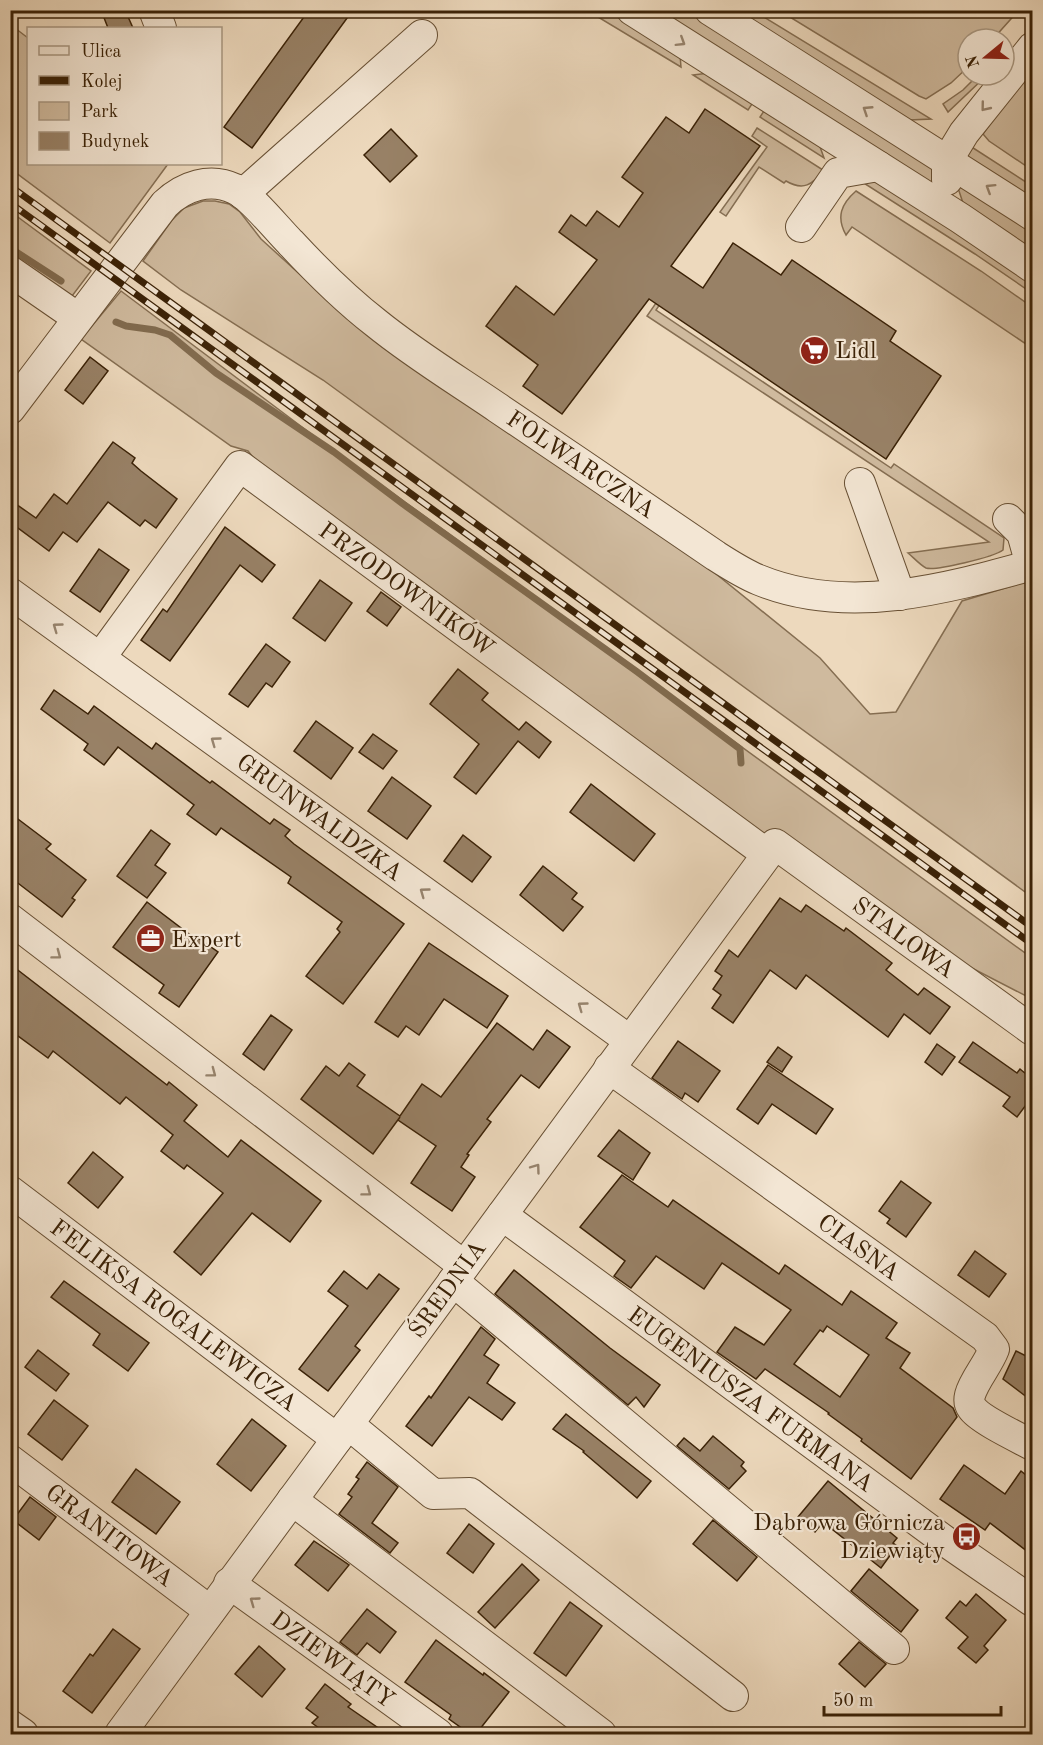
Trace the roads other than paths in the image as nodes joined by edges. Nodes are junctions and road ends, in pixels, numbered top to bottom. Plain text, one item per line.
1 (154, 10) edge
2 (632, 10) edge
3 (710, 10) edge
4 (160, 27) edge
5 (422, 35) dead end
6 (1032, 48) edge
7 (823, 130) junction
8 (947, 161) junction
9 (878, 166) junction
10 (838, 173) junction
11 (201, 178) edge
12 (243, 194) junction
13 (1032, 215) edge
14 (960, 218) junction
15 (801, 227) dead end
16 (1032, 267) edge
17 (10, 271) edge
18 (78, 318) junction
19 (10, 409) edge
20 (860, 483) dead end
21 (1008, 519) dead end
22 (1032, 565) edge
23 (10, 593) edge
24 (900, 595) junction
25 (100, 658) junction
26 (771, 849) junction
27 (10, 919) edge
28 (1032, 1030) edge
29 (629, 1040) junction
30 (609, 1068) junction
31 (10, 1191) edge
32 (502, 1215) junction
33 (458, 1274) junction
34 (343, 1431) junction
35 (1032, 1445) edge
36 (10, 1460) edge
37 (292, 1500) junction
38 (229, 1583) junction
39 (1032, 1601) edge
40 (210, 1611) junction
41 (894, 1649) dead end
42 (733, 1696) dead end
43 (10, 1725) edge
44 (23, 1734) edge
45 (120, 1734) edge
46 (438, 1734) edge
47 (601, 1734) edge

1 - 4 street
2 -> 7 street
8 -> 3 street
5 - 12 street
6 -> 8 street
7 - 9 street
7 - 10 street
13 -> 8 street
8 - 14 street
9 - 10 street
9 - 14 street
10 - 15 street
11 - 12 street, FOLWARCZNA
11 - 18 street
12 - 24 street, FOLWARCZNA
14 - 16 street
17 - 18 street
18 - 19 street
20 - 24 street
21 - 22 street
22 - 24 street, FOLWARCZNA
25 -> 23 street, GRUNWALDZKA
25 - 26 street, PRZODOWNIKÓW
29 -> 25 street, GRUNWALDZKA
26 - 28 street, STALOWA
26 - 29 street, ŚREDNIA
27 -> 33 street
29 - 30 street, ŚREDNIA
32 -> 30 street, ŚREDNIA
30 - 35 street, CIASNA
31 - 34 street, FELIKSA ROGALEWICZA
32 - 33 street, ŚREDNIA
32 - 39 street, EUGENIUSZA FURMANA
33 - 34 street, ŚREDNIA
33 - 41 street
34 - 37 street, ŚREDNIA
34 - 42 street, FELIKSA ROGALEWICZA
36 - 40 street, GRANITOWA
37 - 38 street, ŚREDNIA
37 - 47 street
38 - 40 street, ŚREDNIA
46 -> 38 street, DZIEWIĄTY
40 - 45 street, ŚREDNIA
43 - 44 street

